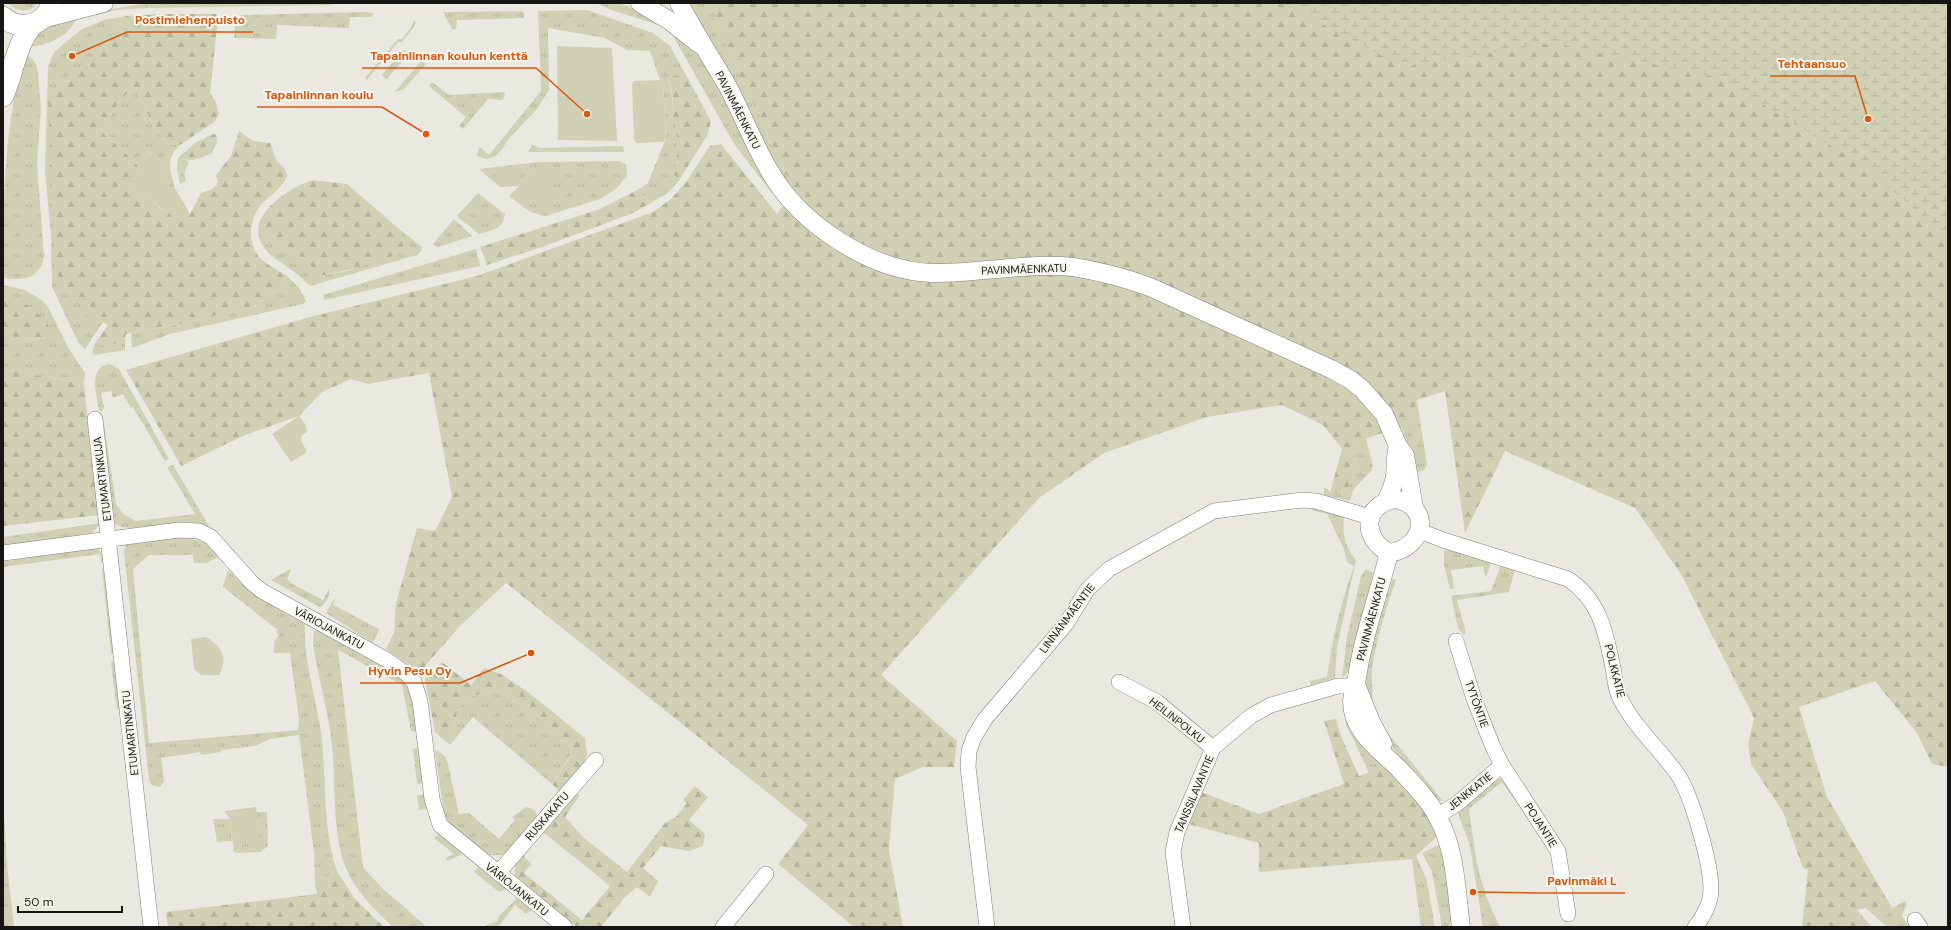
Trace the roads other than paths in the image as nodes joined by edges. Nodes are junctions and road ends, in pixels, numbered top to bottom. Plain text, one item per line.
1 (104, 3) edge
2 (640, 3) edge
3 (679, 3) edge
4 (42, 16) edge
5 (3, 17) edge
6 (703, 46) junction
7 (3, 96) edge
8 (95, 419) dead end
9 (1398, 446) junction
10 (1386, 501) junction
11 (1414, 508) junction
12 (1370, 517) junction
13 (1420, 531) junction
14 (109, 539) junction
15 (1389, 552) junction
16 (3, 553) edge
17 (1456, 641) dead end
18 (1120, 682) dead end
19 (1356, 686) junction
20 (1213, 748) junction
21 (596, 760) dead end
22 (1502, 765) junction
23 (1438, 816) junction
24 (498, 873) junction
25 (766, 874) dead end
26 (1568, 914) dead end
27 (151, 927) edge
28 (565, 927) edge
29 (723, 927) edge
30 (987, 927) edge
31 (1183, 927) edge
32 (1461, 927) edge
33 (1695, 927) edge

1 - 4 street
2 - 6 street, PAVINMÄENKATU
3 - 6 street, PAVINMÄENKATU
4 - 5 main road
4 - 7 main road
6 - 9 street, PAVINMÄENKATU
8 - 14 street, ETUMARTINKUJA
9 - 10 street
9 - 11 street, PAVINMÄENKATU
10 - 11 street
10 - 12 street
11 - 13 street
12 - 15 street
12 - 30 street, LINNANMÄENTIE
13 - 15 street
13 - 33 street, POLKKATIE
14 - 16 street, VÄRIOJANKATU
14 - 24 street, VÄRIOJANKATU
14 - 27 street, ETUMARTINKATU
15 - 19 street, PAVINMÄENKATU
17 - 22 street, TYTÖNTIE
18 - 20 street, HEILINPOLKU
19 - 20 street, TANSSILAVANTIE
19 - 23 street, PAVINMÄENKATU
20 - 31 street, TANSSILAVANTIE
21 - 24 street, RUSKAKATU
22 - 23 street, JENKKATIE
22 - 26 street, POJANTIE
23 - 32 street, PAVINMÄENKATU
24 - 28 street, VÄRIOJANKATU
25 - 29 street

